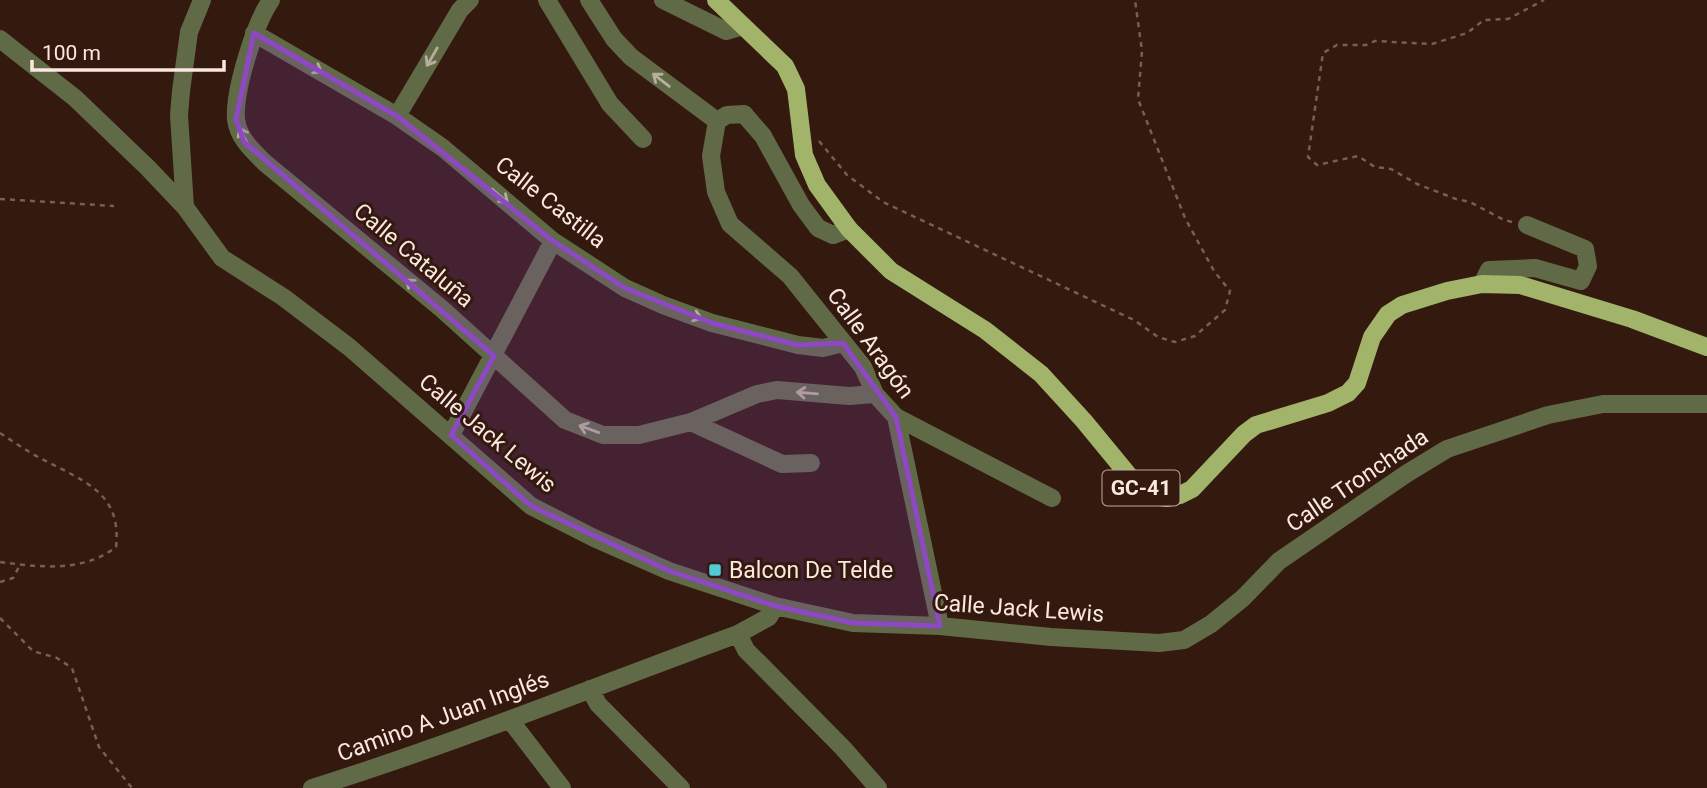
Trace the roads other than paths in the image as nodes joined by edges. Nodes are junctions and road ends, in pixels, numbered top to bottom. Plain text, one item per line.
1 (202, 0) edge
2 (271, 0) edge
3 (470, 0) edge
4 (547, 0) edge
5 (589, 0) edge
6 (663, 0) edge
7 (716, 0) edge
8 (743, 26) junction
9 (254, 33) junction
10 (0, 39) edge
11 (397, 116) junction
12 (717, 121) junction
13 (643, 139) dead end
14 (185, 207) junction
15 (1527, 225) road end
16 (849, 229) junction
17 (553, 241) junction
18 (1482, 284) junction
19 (843, 343) junction
20 (1707, 347) edge
21 (494, 356) junction
22 (875, 394) junction
23 (1707, 404) edge
24 (896, 417) junction
25 (691, 422) junction
26 (451, 435) junction
27 (811, 463) dead end
28 (1052, 498) dead end
29 (775, 606) junction
30 (940, 626) junction
31 (738, 634) junction
32 (1184, 640) joint
33 (590, 689) junction
34 (510, 720) junction
35 (312, 788) edge
36 (562, 788) edge
37 (681, 788) edge
38 (878, 788) edge

1 - 14 street
2 - 9 street, Calle Cataluña
3 -> 11 street
4 - 13 street
12 -> 5 street
6 - 8 street
7 - 8 main road, GC-41
8 - 16 main road, GC-41
9 -> 11 street, Calle Castilla
21 -> 9 street, Calle Cataluña
10 - 14 street, Calle Jack Lewis
11 -> 17 street, Calle Castilla
12 - 16 street
12 - 19 street, Calle Aragón
14 - 26 street, Calle Jack Lewis
15 - 18 street
16 - 18 main road, GC-41
17 -> 19 street, Calle Castilla
17 - 21 street
18 - 20 main road, GC-41
19 - 22 street, Calle Aragón
25 -> 21 street, Calle Cataluña
21 - 26 street
22 - 24 street, Calle Aragón
22 -> 25 street, Calle Cataluña
23 - 32 street, Calle Tronchada
24 - 28 street
24 - 30 street, Calle Aragón
25 - 27 street
26 - 29 street, Calle Jack Lewis
29 - 30 street, Calle Jack Lewis
29 - 31 street, Camino A Juan Inglés
30 - 32 street, Calle Jack Lewis
31 - 33 street, Camino A Juan Inglés
31 - 38 street
33 - 34 street, Camino A Juan Inglés
33 - 37 street
34 - 35 street, Camino A Juan Inglés
34 - 36 street

